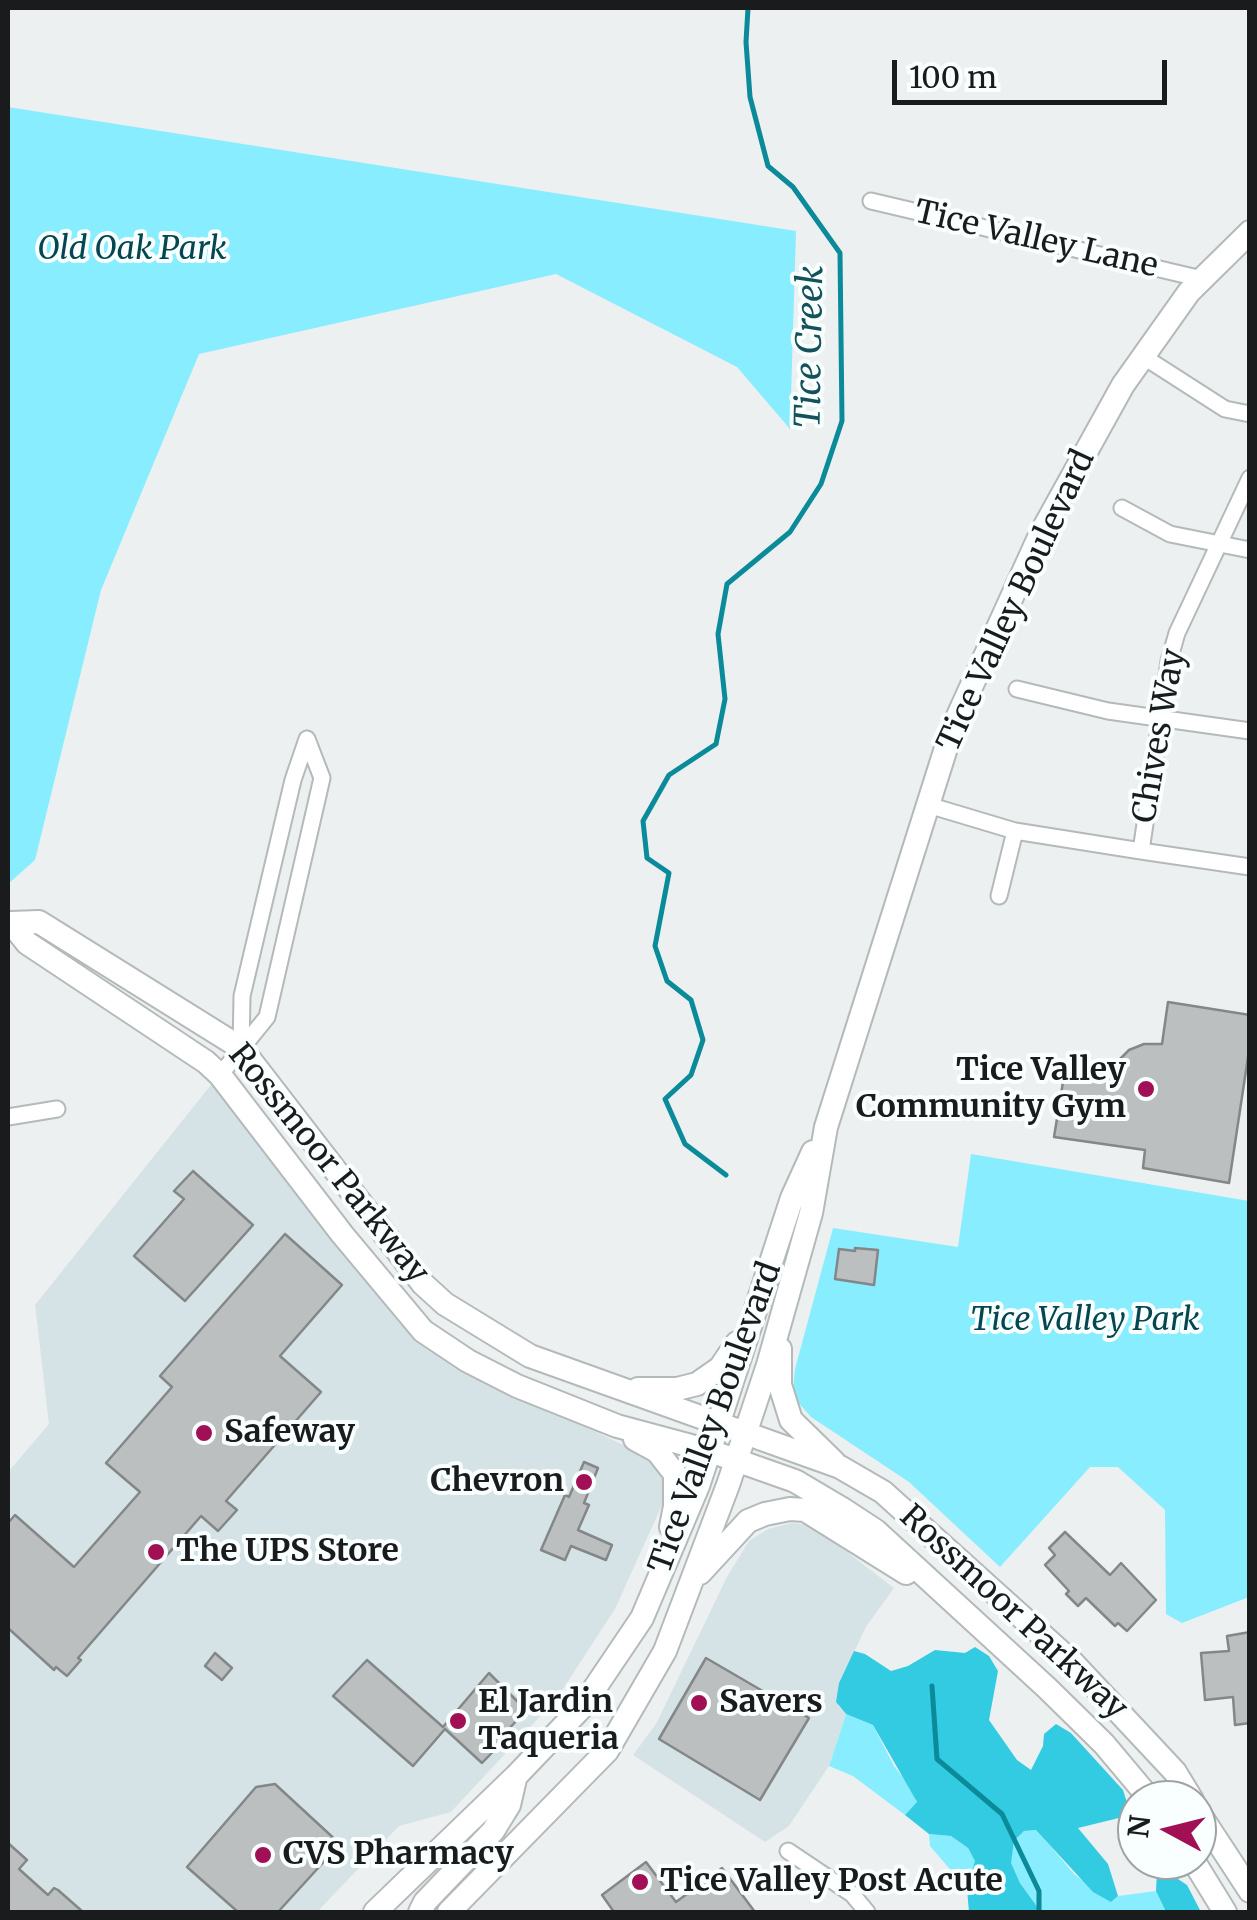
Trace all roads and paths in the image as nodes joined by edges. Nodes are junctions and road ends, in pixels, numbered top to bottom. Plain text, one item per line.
1 (871, 201) dead end
2 (1250, 232) edge
3 (1202, 279) junction
4 (1144, 356) junction
5 (1250, 414) edge
6 (1250, 478) edge
7 (1122, 508) dead end
8 (1220, 545) junction
9 (1250, 550) edge
10 (1016, 689) dead end
11 (1160, 718) junction
12 (1250, 731) edge
13 (928, 805) junction
14 (1016, 831) junction
15 (1141, 851) junction
16 (1250, 867) edge
17 (1000, 896) dead end
18 (9, 923) edge
19 (241, 1048) junction
20 (220, 1075) junction
21 (57, 1109) dead end
22 (8, 1117) edge
23 (826, 1126) junction
24 (756, 1310) junction
25 (780, 1323) junction
26 (621, 1390) junction
27 (718, 1424) junction
28 (617, 1426) junction
29 (745, 1434) junction
30 (710, 1451) junction
31 (736, 1459) junction
32 (840, 1467) junction
33 (662, 1570) junction
34 (691, 1583) junction
35 (963, 1611) junction
36 (516, 1776) junction
37 (1134, 1780) edge
38 (1180, 1780) edge
39 (1217, 1841) edge
40 (788, 1851) dead end
41 (1205, 1880) edge
42 (1250, 1892) edge
43 (376, 1912) edge
44 (420, 1912) edge
45 (449, 1912) edge
46 (867, 1912) edge
47 (1225, 1912) edge

1 - 3 street, Tice Valley Lane
2 - 3 street, Tice Valley Boulevard
3 - 4 street, Tice Valley Boulevard
4 - 5 street
4 - 13 street, Tice Valley Boulevard
6 - 8 street, Chives Way
7 - 8 street
8 - 9 street
8 - 11 street, Chives Way
10 - 11 street
11 - 12 street
11 - 15 street, Chives Way
13 - 14 street, Chives Way
13 - 23 street, Tice Valley Boulevard
14 - 15 street, Chives Way
14 - 17 street
15 - 16 street
18 - 19 street, Rossmoor Parkway
18 - 20 street, Rossmoor Parkway
19 - 19 street
19 - 20 street
19 - 26 street, Rossmoor Parkway
20 - 28 street, Rossmoor Parkway
21 - 22 street
23 - 24 street, Tice Valley Boulevard
23 - 25 street, Tice Valley Boulevard
24 - 26 street
24 - 27 street, Tice Valley Boulevard
25 - 29 street, Tice Valley Boulevard
25 - 32 street
26 - 27 street, Rossmoor Parkway
27 - 29 street, Rossmoor Parkway
27 - 30 street, Tice Valley Boulevard
28 - 30 street, Rossmoor Parkway
28 - 33 street
29 - 31 street, Tice Valley Boulevard
29 - 32 street, Rossmoor Parkway
30 - 31 street, Rossmoor Parkway
30 - 33 street, Tice Valley Boulevard
31 - 34 street, Tice Valley Boulevard
31 - 35 street, Rossmoor Parkway
32 - 38 street, Rossmoor Parkway
33 - 36 street, Tice Valley Boulevard
34 - 35 street
34 - 45 street, Tice Valley Boulevard
35 - 37 street, Rossmoor Parkway
36 - 43 street, Tice Valley Boulevard
36 - 44 street
39 - 42 street
40 - 46 street
41 - 47 street

